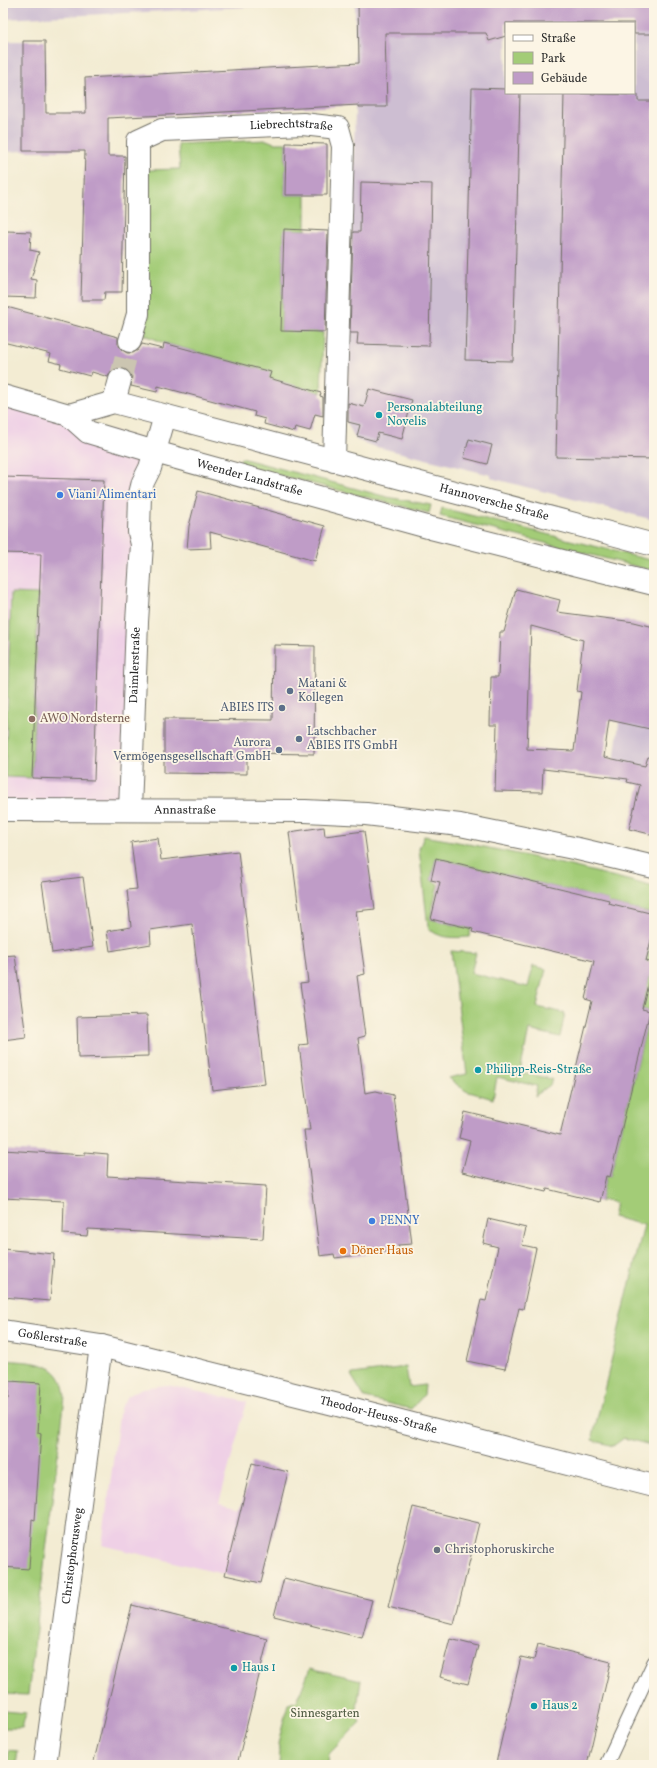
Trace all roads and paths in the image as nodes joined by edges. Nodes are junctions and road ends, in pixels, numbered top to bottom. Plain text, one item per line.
1 (130, 340) tunnel mouth
2 (120, 380) tunnel mouth
3 (3, 396) edge
4 (114, 402) junction
5 (69, 415) junction
6 (165, 416) junction
7 (152, 460) junction
8 (334, 461) junction
9 (654, 545) edge
10 (654, 584) edge
11 (3, 810) edge
12 (130, 810) junction
13 (654, 867) edge
14 (3, 1331) edge
15 (101, 1346) junction
16 (654, 1486) edge
17 (654, 1662) edge
18 (45, 1765) edge
19 (606, 1765) edge

1 - 8 street, Liebrechtstraße
2 - 4 street
3 - 5 street, Weender Landstraße
4 - 5 street
4 - 6 street
5 - 7 street, Weender Landstraße
6 - 7 street
6 - 8 street
7 - 10 street, Weender Landstraße
7 - 12 street, Daimlerstraße
8 - 9 street, Hannoversche Straße
11 - 12 street, Annastraße
12 - 13 street, Annastraße
14 - 15 street, Goßlerstraße
15 - 16 street, Theodor-Heuss-Straße
15 - 18 street, Christophorusweg
17 - 19 lane

